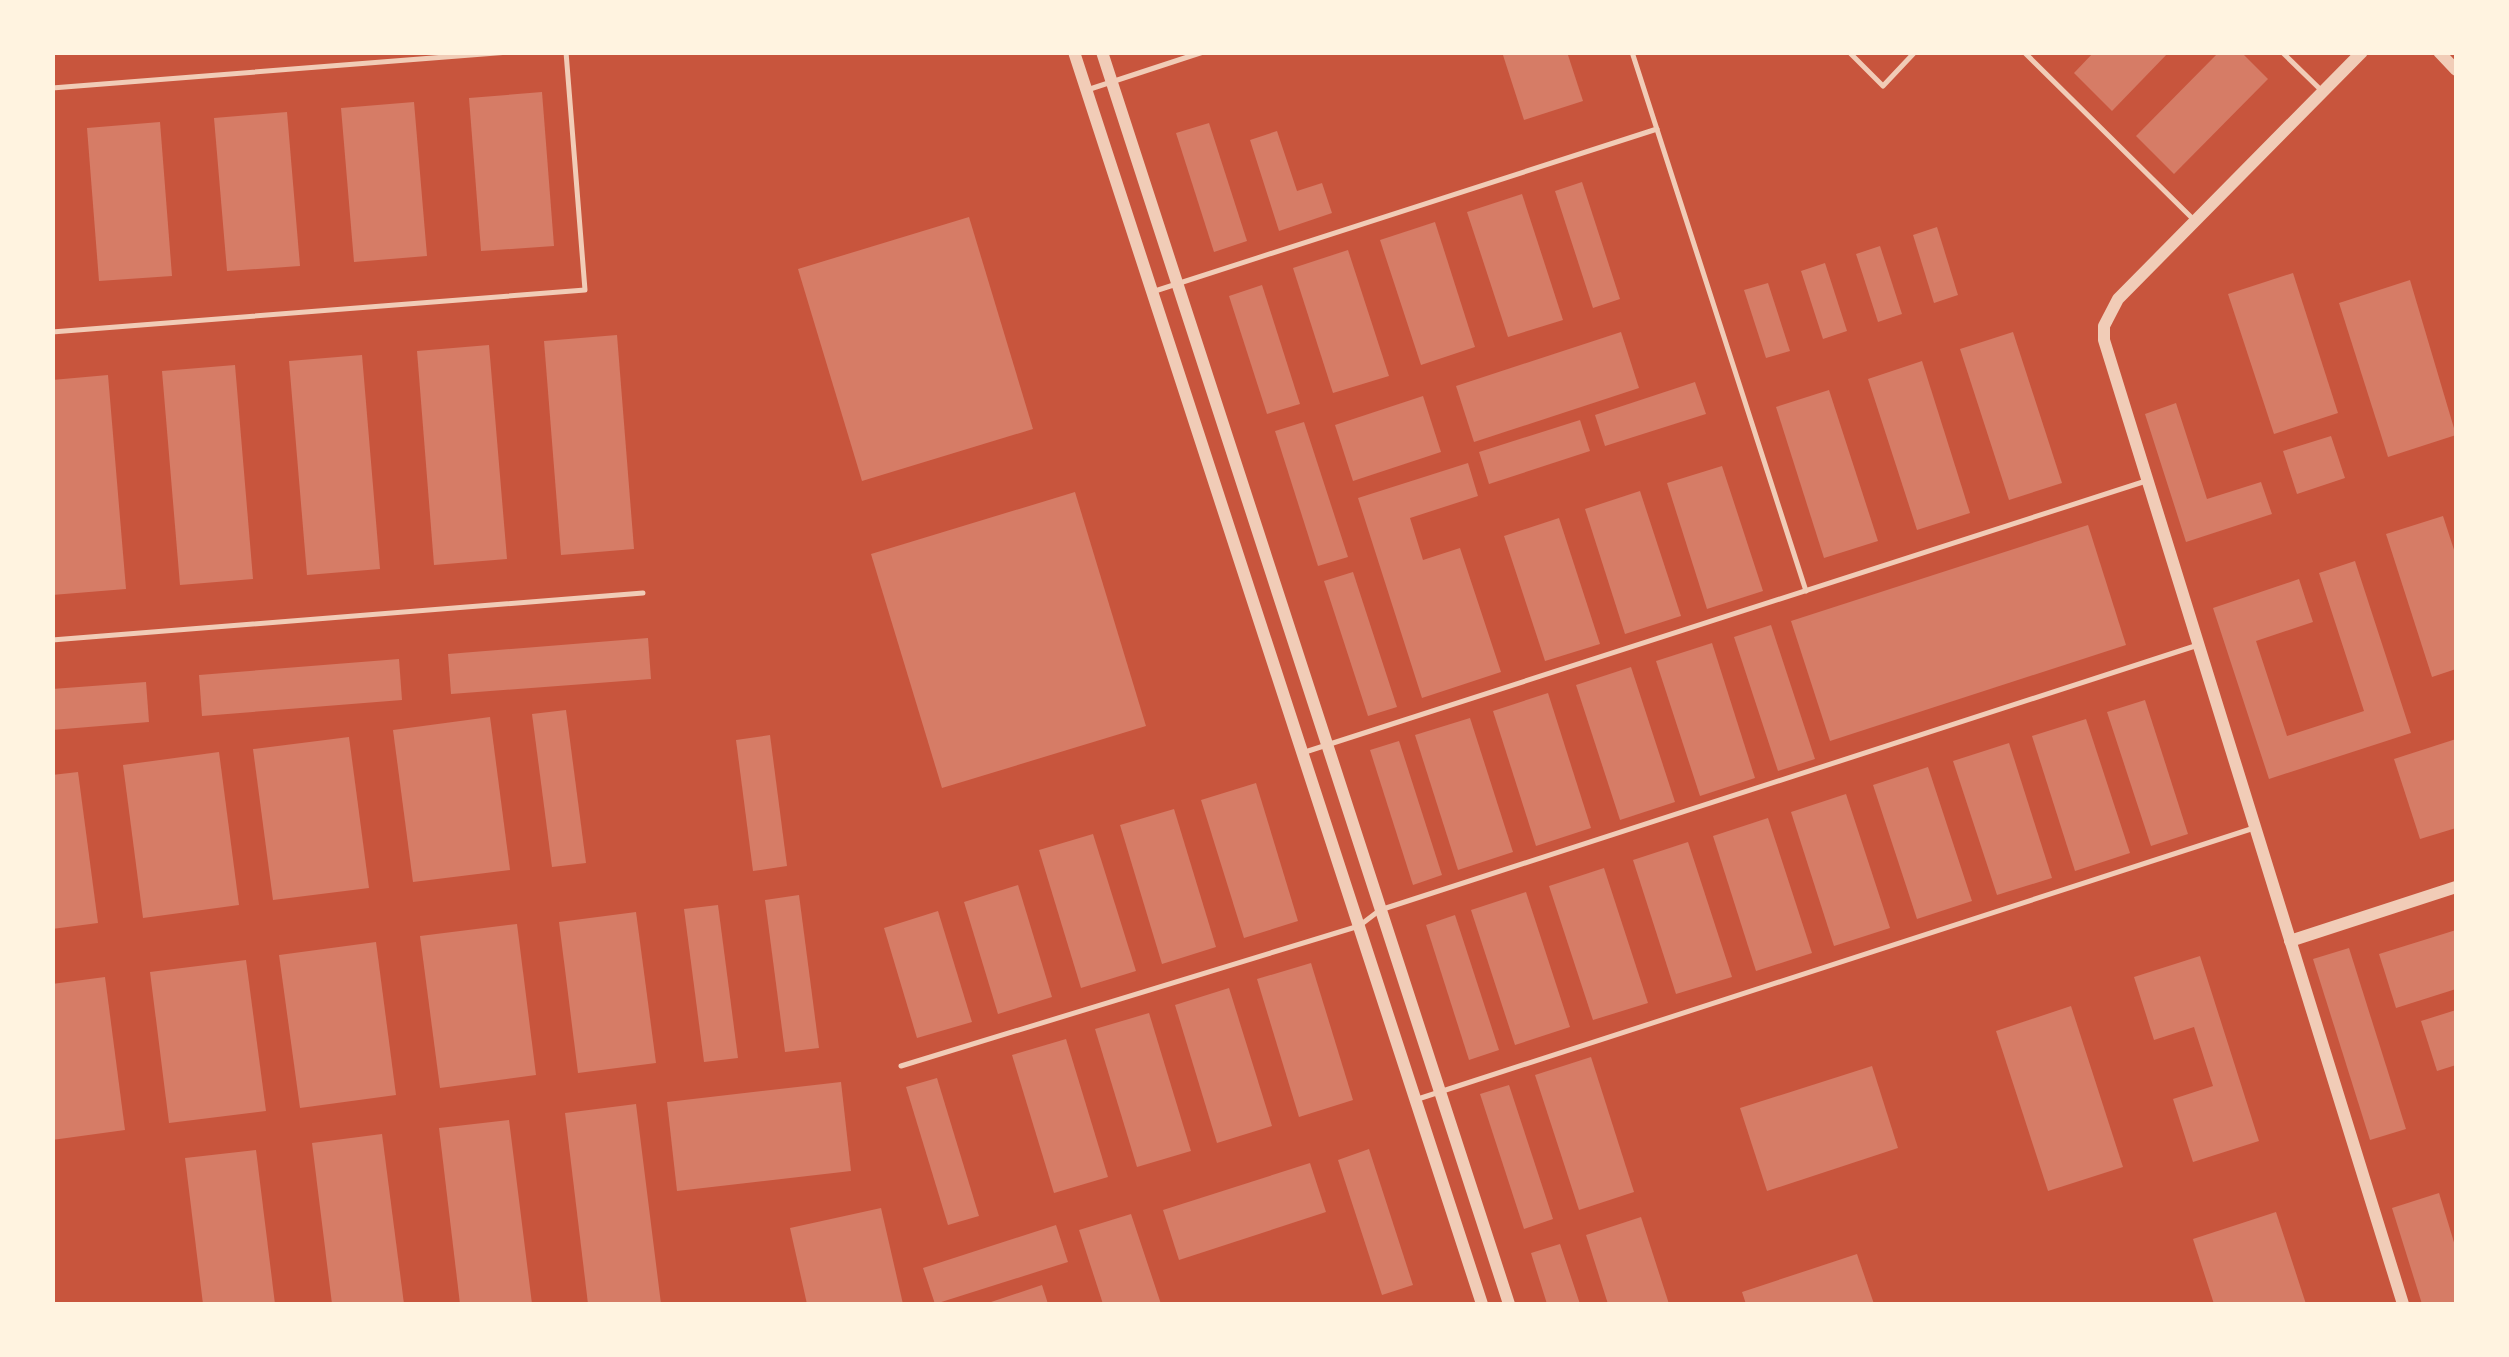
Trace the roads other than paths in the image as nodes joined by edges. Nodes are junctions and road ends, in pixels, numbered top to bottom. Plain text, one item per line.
1 (508, 52) edge
2 (566, 52) edge
3 (1074, 52) edge
4 (1102, 52) edge
5 (1202, 52) edge
6 (1632, 52) edge
7 (1849, 52) edge
8 (1915, 52) edge
9 (2024, 52) edge
10 (2282, 52) edge
11 (2362, 52) edge
12 (2438, 52) edge
13 (2456, 70) edge
14 (1112, 82) junction
15 (52, 88) edge
16 (1086, 90) junction
17 (2323, 92) junction
18 (1657, 129) junction
19 (2195, 221) junction
20 (1178, 284) junction
21 (1152, 292) junction
22 (52, 332) edge
23 (2146, 481) junction
24 (1806, 590) junction
25 (643, 594) dead end
26 (52, 640) edge
27 (2198, 646) junction
28 (1328, 746) junction
29 (1302, 753) junction
30 (2254, 828) junction
31 (2456, 888) edge
32 (1380, 910) junction
33 (1359, 926) junction
34 (2290, 942) junction
35 (902, 1066) dead end
36 (1440, 1092) junction
37 (1415, 1100) junction
38 (1482, 1304) edge
39 (1509, 1304) edge
40 (2403, 1304) edge

1 - 15 lane
2 - 22 lane
3 - 16 street
4 - 14 street
5 - 14 lane
6 - 18 lane
7 - 8 lane
9 - 19 lane
10 - 17 lane
11 - 17 street
12 - 13 street
14 - 16 lane
14 - 20 street
16 - 21 street
17 - 19 street
18 - 20 lane
18 - 24 lane
19 - 23 street
20 - 21 lane
20 - 28 street
21 - 29 street
23 - 24 lane
23 - 27 street
24 - 28 lane
25 - 26 lane
27 - 30 street
27 - 32 lane
28 - 29 lane
28 - 32 street
29 - 33 street
30 - 34 street
30 - 36 lane
31 - 34 street
32 - 33 lane
32 - 36 street
33 - 35 lane
33 - 37 street
34 - 40 street
36 - 37 lane
36 - 39 street
37 - 38 street

